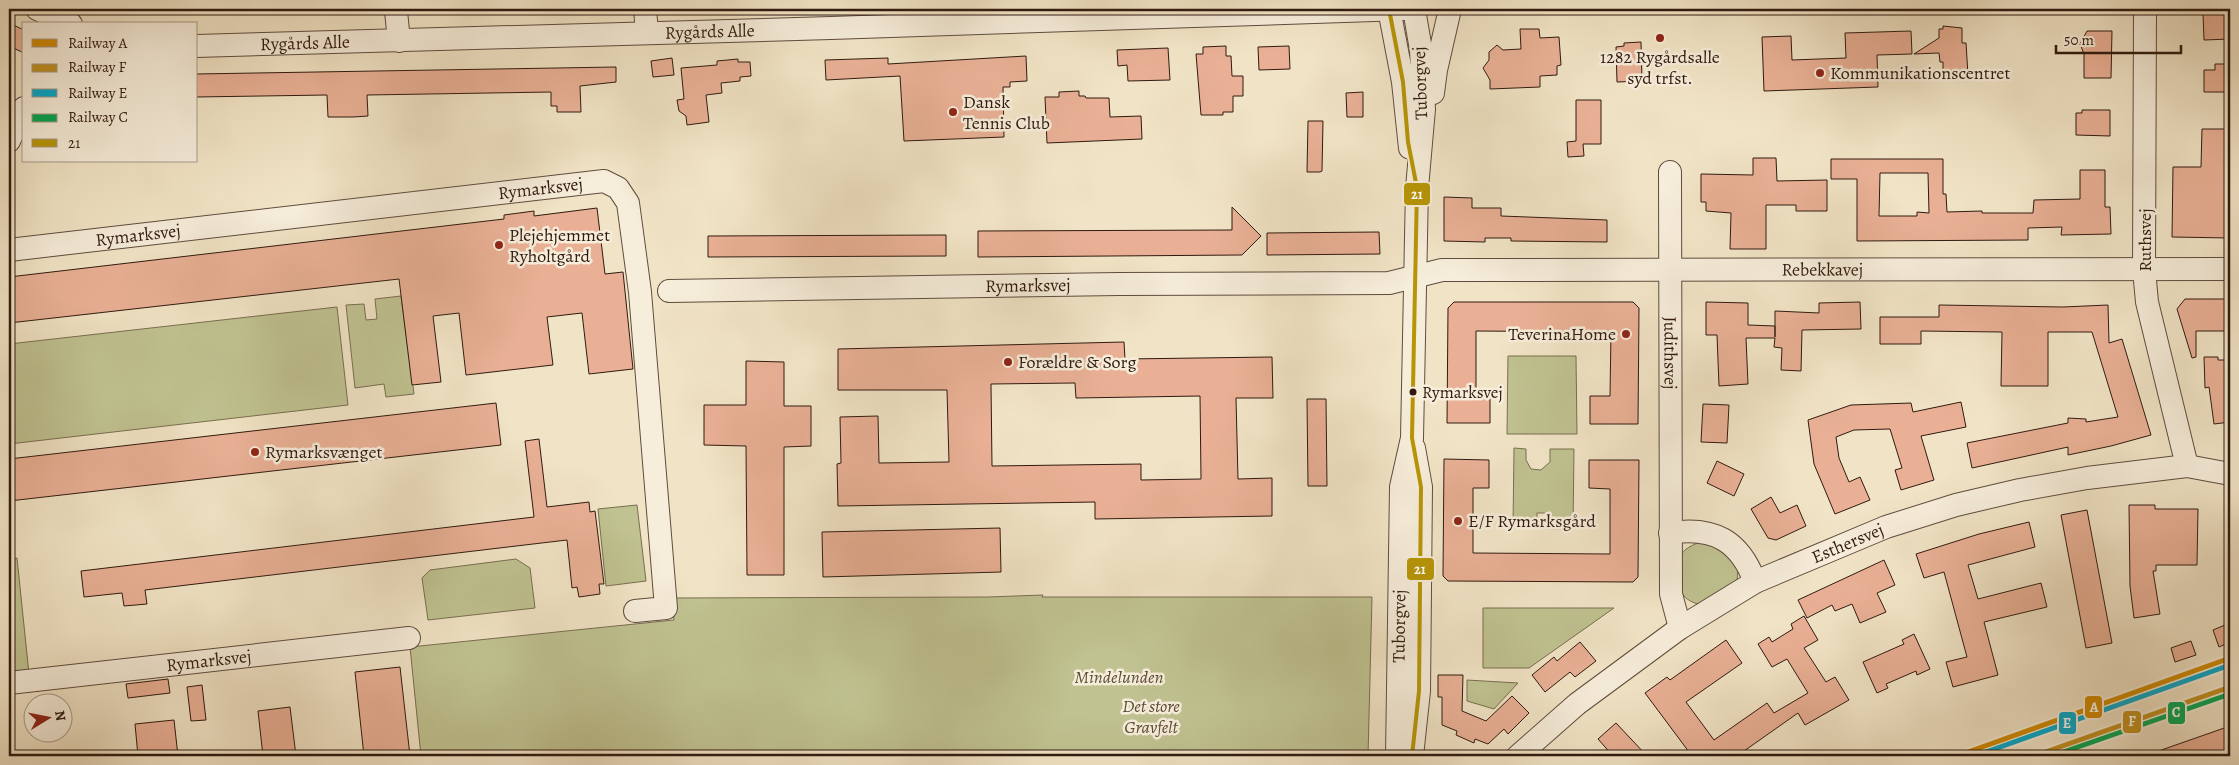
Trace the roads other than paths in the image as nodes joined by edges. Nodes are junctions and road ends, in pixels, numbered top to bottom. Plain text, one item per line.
1 (36, 9) edge
2 (645, 9) edge
3 (1389, 9) edge
4 (1405, 9) edge
5 (1414, 9) edge
6 (1450, 9) edge
7 (2145, 9) edge
8 (396, 10) dead end
9 (831, 18) edge
10 (67, 19) edge
11 (647, 33) junction
12 (1396, 40) junction
13 (399, 41) junction
14 (198, 46) edge
15 (22, 112) edge
16 (9, 141) edge
17 (1670, 172) dead end
18 (1417, 188) junction
19 (9, 250) edge
20 (2230, 268) edge
21 (2144, 270) junction
22 (1669, 271) junction
23 (1415, 277) junction
24 (669, 291) dead end
25 (1412, 438) junction
26 (2187, 466) junction
27 (2230, 474) edge
28 (1670, 533) junction
29 (1755, 582) junction
30 (635, 611) dead end
31 (1680, 628) junction
32 (409, 638) dead end
33 (9, 683) edge
34 (1397, 756) edge
35 (1412, 756) edge
36 (1518, 756) edge

1 - 10 street
2 - 11 street
3 - 4 street, Rygårds Alle
3 - 9 street, Rygårds Alle
3 - 12 street, Tuborgvej
4 - 12 street
5 - 18 street, Tuborgvej
6 - 18 street
7 - 21 street, Ruthsvej
8 - 13 street
9 - 11 street, Rygårds Alle
11 - 13 street, Rygårds Alle
12 - 18 street, Tuborgvej
13 - 14 street, Rygårds Alle
15 - 16 street
17 - 22 street, Judithsvej
18 - 23 street, Tuborgvej
19 - 30 street, Rymarksvej
20 - 21 street, Rebekkavej
21 - 22 street, Rebekkavej
21 - 26 street, Ruthsvej
22 - 23 street, Rebekkavej
22 - 28 street, Judithsvej
23 - 24 street, Rymarksvej
23 - 25 street, Tuborgvej
25 - 34 street, Tuborgvej
25 - 35 street, Tuborgvej
26 - 27 street, Esthersvej
26 - 29 street, Esthersvej
28 - 29 street
28 - 31 street, Judithsvej
29 - 31 street, Esthersvej
31 - 36 street, Esthersvej
32 - 33 street, Rymarksvej

